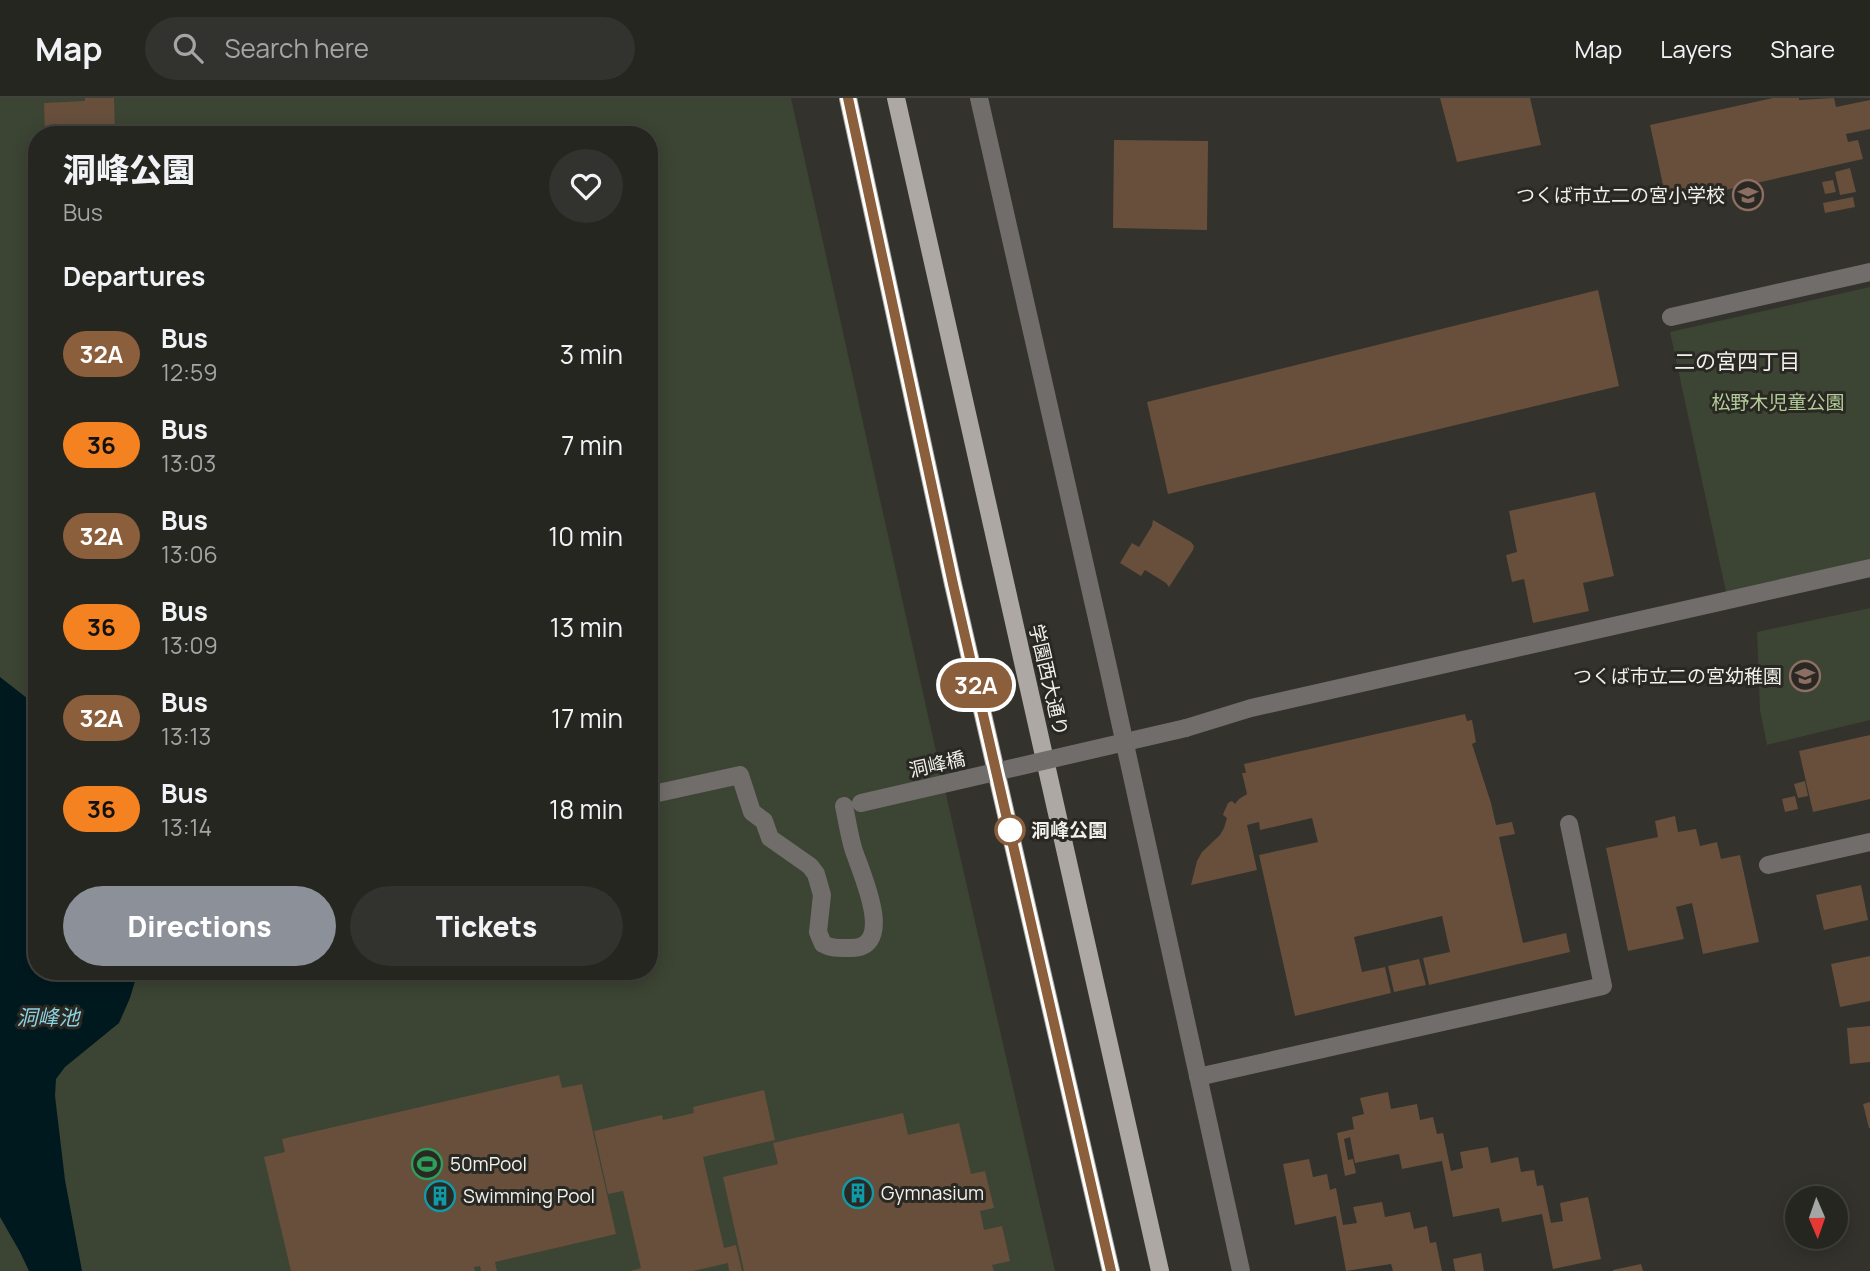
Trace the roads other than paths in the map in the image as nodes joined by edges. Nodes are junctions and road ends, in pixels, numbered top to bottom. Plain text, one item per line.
1 (848, 98) edge
2 (896, 98) edge
3 (979, 98) edge
4 (1870, 272) edge
5 (1671, 317) dead end
6 (1870, 568) edge
7 (658, 793) edge
8 (1569, 824) dead end
9 (1870, 842) edge
10 (1768, 865) dead end
11 (1198, 1077) junction
12 (1111, 1271) edge
13 (1160, 1271) edge
14 (1241, 1271) edge

1 - 12 main road
2 - 13 main road, 学園西大通り
3 - 11 street
4 - 5 street
6 - 7 street, 洞峰橋, bridge
8 - 11 street
9 - 10 street
11 - 14 street

